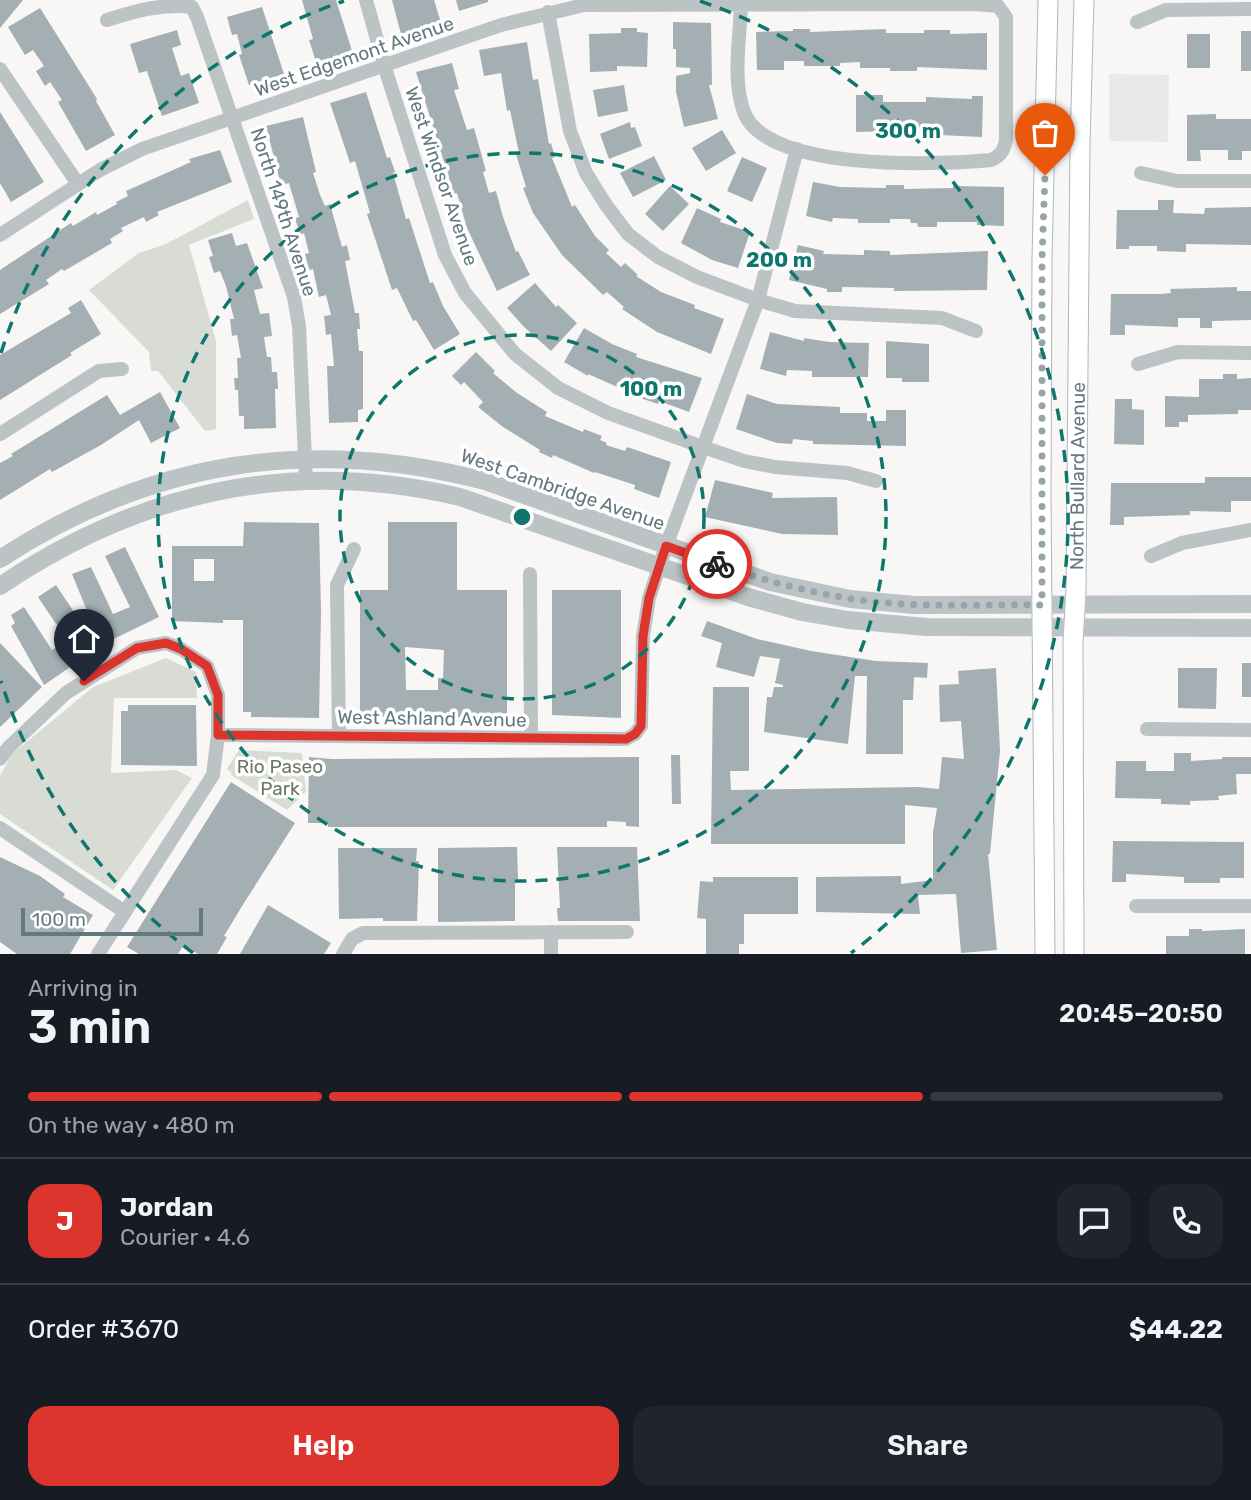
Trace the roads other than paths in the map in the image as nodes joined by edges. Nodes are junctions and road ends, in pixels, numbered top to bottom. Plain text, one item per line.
1 (366, 0) edge
2 (1048, 0) edge
3 (1084, 0) edge
4 (741, 5) junction
5 (1251, 9) edge
6 (548, 12) junction
7 (107, 20) dead end
8 (1137, 22) dead end
9 (384, 65) junction
10 (0, 69) edge
11 (233, 119) junction
12 (797, 149) junction
13 (1141, 173) dead end
14 (1251, 181) edge
15 (78, 184) junction
16 (0, 235) edge
17 (758, 300) junction
18 (976, 331) dead end
19 (1251, 353) edge
20 (1138, 364) dead end
21 (122, 369) dead end
22 (0, 434) edge
23 (703, 447) junction
24 (306, 459) junction
25 (306, 480) junction
26 (876, 481) dead end
27 (1251, 530) edge
28 (666, 546) junction
29 (354, 549) dead end
30 (1151, 556) dead end
31 (0, 559) edge
32 (659, 565) junction
33 (530, 574) dead end
34 (0, 586) edge
35 (1251, 604) edge
36 (1042, 605) junction
37 (1074, 605) junction
38 (1043, 628) junction
39 (1074, 628) junction
40 (1251, 628) edge
41 (1147, 729) dead end
42 (1251, 730) edge
43 (218, 735) junction
44 (340, 736) junction
45 (531, 738) junction
46 (0, 759) edge
47 (0, 828) edge
48 (1136, 906) dead end
49 (1251, 906) edge
50 (125, 912) junction
51 (551, 932) junction
52 (627, 932) dead end
53 (98, 954) edge
54 (343, 954) edge
55 (551, 954) edge
56 (1045, 954) edge
57 (1074, 954) edge

1 - 9 street, West Windsor Avenue
2 - 36 main road, North Bullard Avenue
3 - 37 main road, North Bullard Avenue
4 - 6 street, West Edgemont Avenue
4 - 12 street
4 - 12 street, West Edgemont Avenue
5 - 8 street
6 - 9 street, West Edgemont Avenue
6 - 17 street
7 - 11 street, North 149th Avenue
9 - 11 street, West Edgemont Avenue
9 - 23 street, West Windsor Avenue
10 - 15 street
11 - 15 street, West Edgemont Avenue
11 - 24 street, North 149th Avenue
12 - 17 street
13 - 14 street
15 - 16 street, West Edgemont Avenue
17 - 18 street
17 - 23 street
19 - 20 street
21 - 22 street
23 - 26 street, West Windsor Avenue
23 - 28 street
24 - 25 street, North 149th Avenue
24 - 28 street, West Cambridge Avenue
24 - 31 street, West Cambridge Avenue
25 - 32 street, West Cambridge Avenue
25 - 34 street, West Cambridge Avenue
27 - 30 street
28 - 32 street
28 - 36 street, West Cambridge Avenue
29 - 44 street
32 - 38 street, West Cambridge Avenue
32 - 45 street, West Ashland Avenue
33 - 45 street
35 - 37 street, West Cambridge Avenue
36 - 37 street, West Cambridge Avenue
36 - 38 main road, North Bullard Avenue
37 - 39 main road, North Bullard Avenue
38 - 39 street, West Cambridge Avenue
38 - 56 main road, North Bullard Avenue
39 - 40 street, West Cambridge Avenue
39 - 57 main road, North Bullard Avenue
41 - 42 street
43 - 44 street, West Ashland Avenue
43 - 46 street
43 - 50 street
44 - 45 street, West Ashland Avenue
47 - 50 street
48 - 49 street
50 - 53 street
51 - 52 street
51 - 54 street
51 - 55 street

